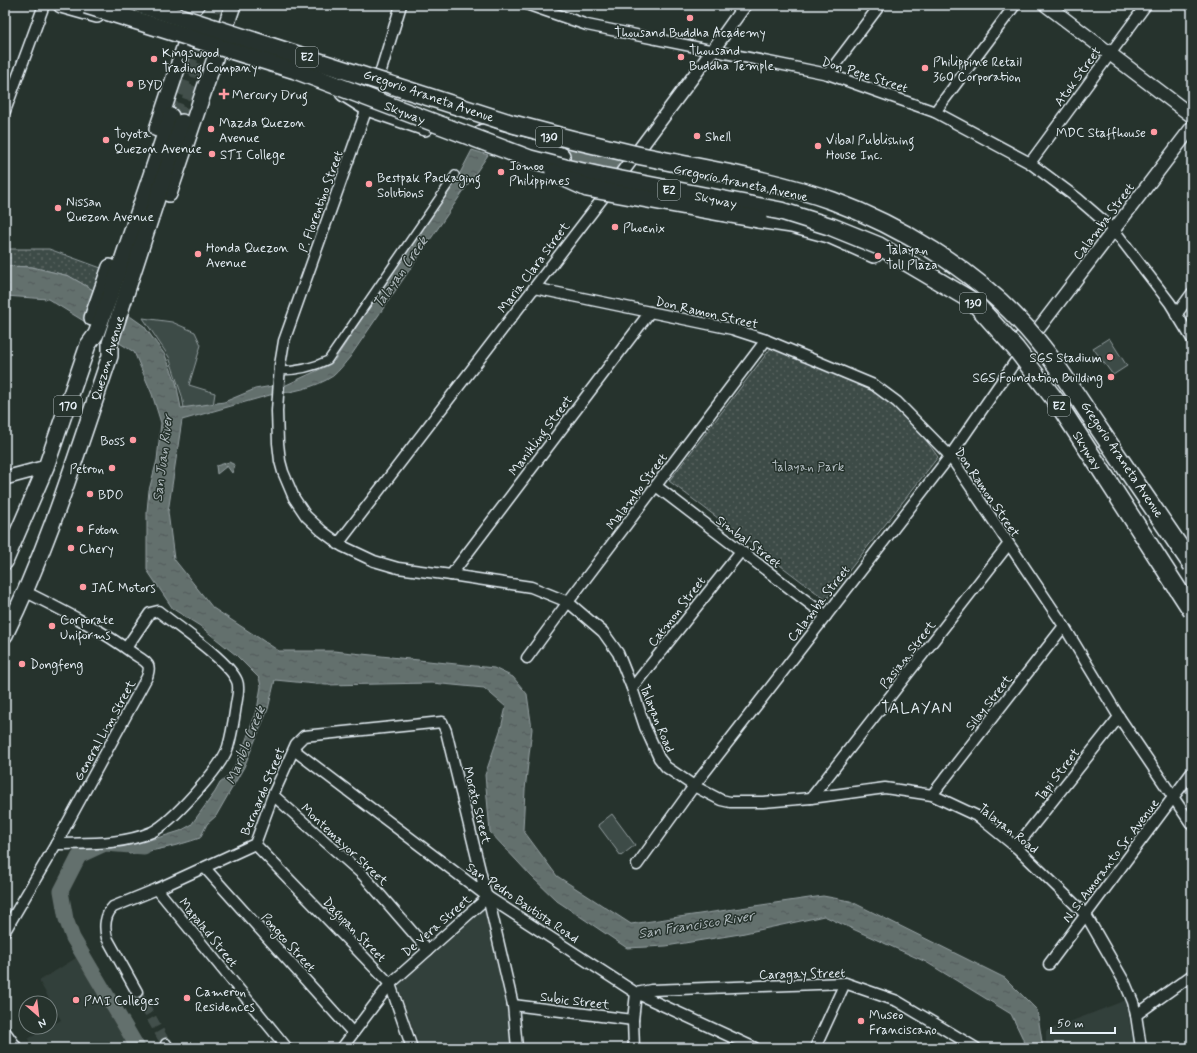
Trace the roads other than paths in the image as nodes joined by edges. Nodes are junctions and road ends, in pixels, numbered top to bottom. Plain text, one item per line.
1 (44, 5) edge
2 (61, 5) edge
3 (142, 5) edge
4 (153, 5) edge
5 (197, 5) edge
6 (233, 5) edge
7 (401, 5) edge
8 (529, 5) edge
9 (745, 5) edge
10 (880, 5) edge
11 (1014, 5) edge
12 (1046, 5) edge
13 (1146, 5) edge
14 (84, 7) edge
15 (185, 15) junction
16 (225, 28) junction
17 (186, 42) junction
18 (713, 50) junction
19 (217, 52) junction
20 (1110, 53) junction
21 (828, 74) junction
22 (379, 77) junction
23 (332, 87) junction
24 (367, 108) junction
25 (5, 111) edge
26 (934, 112) junction
27 (1192, 116) edge
28 (177, 119) tunnel mouth
29 (1192, 127) edge
30 (475, 137) junction
31 (498, 142) junction
32 (530, 158) junction
33 (632, 159) junction
34 (1030, 163) junction
35 (455, 175) dead end
36 (618, 178) junction
37 (1114, 230) junction
38 (878, 252) junction
39 (943, 254) joint
40 (534, 288) junction
41 (1192, 294) edge
42 (116, 300) junction
43 (975, 305) junction
44 (650, 312) junction
45 (1176, 315) junction
46 (1030, 335) junction
47 (1192, 339) edge
48 (766, 340) junction
49 (1019, 356) junction
50 (279, 371) junction
51 (278, 427) joint
52 (950, 456) junction
53 (46, 467) junction
54 (5, 478) edge
55 (656, 486) junction
56 (338, 544) junction
57 (1008, 545) junction
58 (741, 551) junction
59 (1192, 559) edge
60 (5, 562) edge
61 (1192, 565) edge
62 (451, 575) junction
63 (1192, 585) edge
64 (24, 591) junction
65 (568, 602) junction
66 (1192, 611) edge
67 (1192, 615) edge
68 (826, 616) junction
69 (1064, 626) junction
70 (5, 635) edge
71 (126, 648) junction
72 (527, 658) dead end
73 (632, 688) junction
74 (1119, 717) junction
75 (442, 722) joint
76 (294, 750) junction
77 (1192, 772) edge
78 (694, 786) junction
79 (273, 795) junction
80 (932, 795) junction
81 (1174, 796) junction
82 (811, 798) junction
83 (1192, 825) edge
84 (56, 844) junction
85 (254, 844) junction
86 (1016, 847) junction
87 (637, 865) dead end
88 (205, 868) junction
89 (157, 889) junction
90 (487, 896) junction
91 (1086, 915) junction
92 (5, 931) edge
93 (428, 950) junction
94 (1049, 964) dead end
95 (1192, 974) edge
96 (845, 982) junction
97 (390, 984) junction
98 (137, 992) tunnel mouth
99 (636, 993) junction
100 (513, 1005) junction
101 (1136, 1015) junction
102 (633, 1020) junction
103 (353, 1033) junction
104 (5, 1034) edge
105 (15, 1048) edge
106 (287, 1048) edge
107 (342, 1048) edge
108 (412, 1048) edge
109 (516, 1048) edge
110 (634, 1048) edge
111 (755, 1048) edge
112 (815, 1048) edge
113 (976, 1048) edge
114 (1141, 1048) edge

1 - 25 street
2 - 14 main road, Gregorio Araneta Avenue / 130
3 - 61 highway, Skyway / E2, bridge
4 - 15 main road, Gregorio Araneta Avenue / 130
5 - 15 main road
6 - 16 main road
7 - 22 street
8 - 18 street, Don Pepe Street
9 - 18 street, Maria Clara Street
10 - 21 street
11 - 26 street
12 - 20 main road
13 - 20 street, Atok Street
14 - 17 main road, Gregorio Araneta Avenue / 130
14 - 32 highway, Skyway / E2, bridge
15 - 16 main road, Gregorio Araneta Avenue / 130
16 - 17 main road
16 - 19 main road
16 - 22 main road, Gregorio Araneta Avenue / 130
17 - 19 main road, Gregorio Araneta Avenue / 130
17 - 42 main road
18 - 21 street, Don Pepe Street
18 - 33 street, Maria Clara Street
19 - 23 main road, Gregorio Araneta Avenue / 130
19 - 42 main road
20 - 27 main road
20 - 34 street, Atok Street
21 - 26 street, Don Pepe Street
22 - 33 main road, Gregorio Araneta Avenue / 130
23 - 24 main road, Gregorio Araneta Avenue / 130
23 - 30 main road, Gregorio Araneta Avenue / 130
23 - 31 highway
24 - 30 main road, Gregorio Araneta Avenue / 130
24 - 50 street, P. Florentino Street
26 - 34 street, Don Pepe Street
28 - 42 main road, Quezon Avenue
29 - 37 street, Calamba Street
30 - 31 main road, Gregorio Araneta Avenue / 130, bridge
31 - 36 main road, Gregorio Araneta Avenue / 130
31 - 38 highway, bridge
32 - 38 highway, Skyway / E2, bridge
32 - 38 highway, bridge
33 - 36 street, Maria Clara Street
33 - 39 main road, Gregorio Araneta Avenue / 130
34 - 37 street, Don Pepe Street
35 - 50 street
36 - 40 street, Maria Clara Street
36 - 43 main road, Gregorio Araneta Avenue / 130
37 - 45 street, Don Pepe Street
37 - 46 street, Calamba Street
38 - 43 highway
38 - 66 highway, Skyway / E2, bridge
39 - 46 highway
40 - 44 street, Don Ramon Street
40 - 56 street, Maria Clara Street
41 - 45 street
42 - 53 main road, Quezon Avenue / 170
42 - 64 main road, Quezon Avenue / 170
43 - 49 main road, Gregorio Araneta Avenue / 130
44 - 48 street, Don Ramon Street
44 - 62 street, Manikling Street
45 - 47 street, Don Pepe Street
46 - 59 main road, Gregorio Araneta Avenue
46 - 63 highway
48 - 52 street, Don Ramon Street
48 - 55 street, Malambo Street
49 - 52 street, Calamba Street
49 - 67 main road, Gregorio Araneta Avenue / 130
50 - 51 street, P. Florentino Street
51 - 56 street, Talayan Road
52 - 57 street, Don Ramon Street
52 - 68 street, Calamba Street
53 - 54 main road
53 - 60 main road, Quezon Avenue / 170
55 - 58 street, Simbal Street
55 - 65 street, Malambo Street
56 - 62 street, Talayan Road
57 - 69 street, Don Ramon Street
57 - 82 street, Pasian Street
58 - 68 street, Simbal Street
58 - 73 street, Catmon Street
62 - 65 street, Talayan Road
64 - 70 main road, Quezon Avenue / 170
64 - 71 street, General Lim Street
65 - 72 street, Malambo Street
65 - 73 street, Talayan Road
68 - 78 street, Calamba Street
69 - 74 street, Don Ramon Street
69 - 80 street, Silay Street
71 - 84 street, General Lim Street
71 - 84 street
73 - 78 street, Talayan Road
74 - 81 street, Don Ramon Street
74 - 86 street, Tapi Street
75 - 76 street, Bernardo Street
75 - 90 street, Morato Street
76 - 79 street, Bernardo Street
76 - 90 street, San Pedro Bautista Road
77 - 81 street, N. S. Amoranto Sr. Avenue
78 - 82 street, Talayan Road
78 - 87 street, Calamba Street
79 - 85 street, Bernardo Street
79 - 93 street, Montemayor Street
80 - 82 street, Talayan Road
80 - 86 street, Talayan Road
81 - 83 street, Don Ramon Street
81 - 91 street, N. S. Amoranto Sr. Avenue
84 - 92 street, General Lim Street
85 - 88 street, Bernardo Street
85 - 97 street, Dagupan Street
86 - 91 street, Talayan Road
88 - 89 street, Bernardo Street
88 - 103 street, Pongco Street
89 - 98 street, Bernardo Street
89 - 106 street, Mapalad Street
90 - 93 street, De Vera Street
90 - 99 street, San Pedro Bautista Road
90 - 100 street, Morato Street
91 - 94 street, N. S. Amoranto Sr. Avenue
91 - 101 street, Talayan Road
93 - 97 street, De Vera Street
95 - 101 street
96 - 99 street, Caragay Street
96 - 112 street
96 - 113 street, Caragay Street
97 - 103 street, De Vera Street
97 - 108 street, Dagupan Street
99 - 102 street
99 - 111 street, San Pedro Bautista Road
100 - 102 street, Subic Street
100 - 109 street, Morato Street
101 - 114 street, Talayan Road
102 - 110 street
103 - 107 street, De Vera Street
104 - 105 main road

